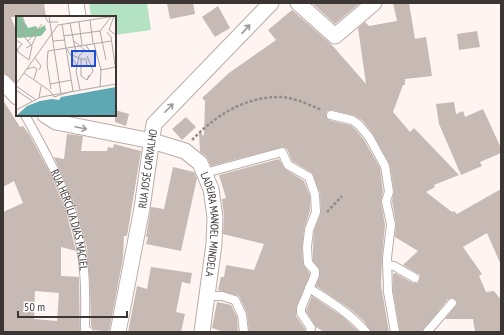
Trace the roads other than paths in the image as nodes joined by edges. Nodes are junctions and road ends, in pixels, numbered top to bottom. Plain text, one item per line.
1 (76, 3) edge
2 (271, 3) edge
3 (298, 3) edge
4 (374, 3) edge
5 (78, 16) edge
6 (3, 82) edge
7 (16, 97) edge
8 (331, 115) road end
9 (26, 116) edge
10 (47, 116) edge
11 (152, 141) junction
12 (205, 174) junction
13 (387, 265) junction
14 (415, 278) dead end
15 (309, 288) junction
16 (207, 296) junction
17 (452, 303) dead end
18 (89, 332) edge
19 (118, 332) edge
20 (202, 332) edge
21 (244, 332) edge
22 (310, 332) edge
23 (366, 332) edge
24 (395, 332) edge
25 (427, 332) edge

1 - 5 street
11 -> 2 street, RUA JOSÉ CARVALHO
3 - 4 street
6 - 7 street
8 - 13 lane
9 - 18 lane, RUA HERCÍLIA DIAS MACIEL
10 -> 11 street, LADEIRA MANOEL MINDELA
11 - 12 street, LADEIRA MANOEL MINDELA
11 - 19 street, RUA JOSÉ CARVALHO
12 - 15 lane
12 - 16 street, LADEIRA MANOEL MINDELA
13 - 14 lane
13 - 24 lane
15 - 22 lane
15 - 23 lane
16 - 20 street, LADEIRA MANOEL MINDELA
16 - 21 lane
17 - 25 lane

